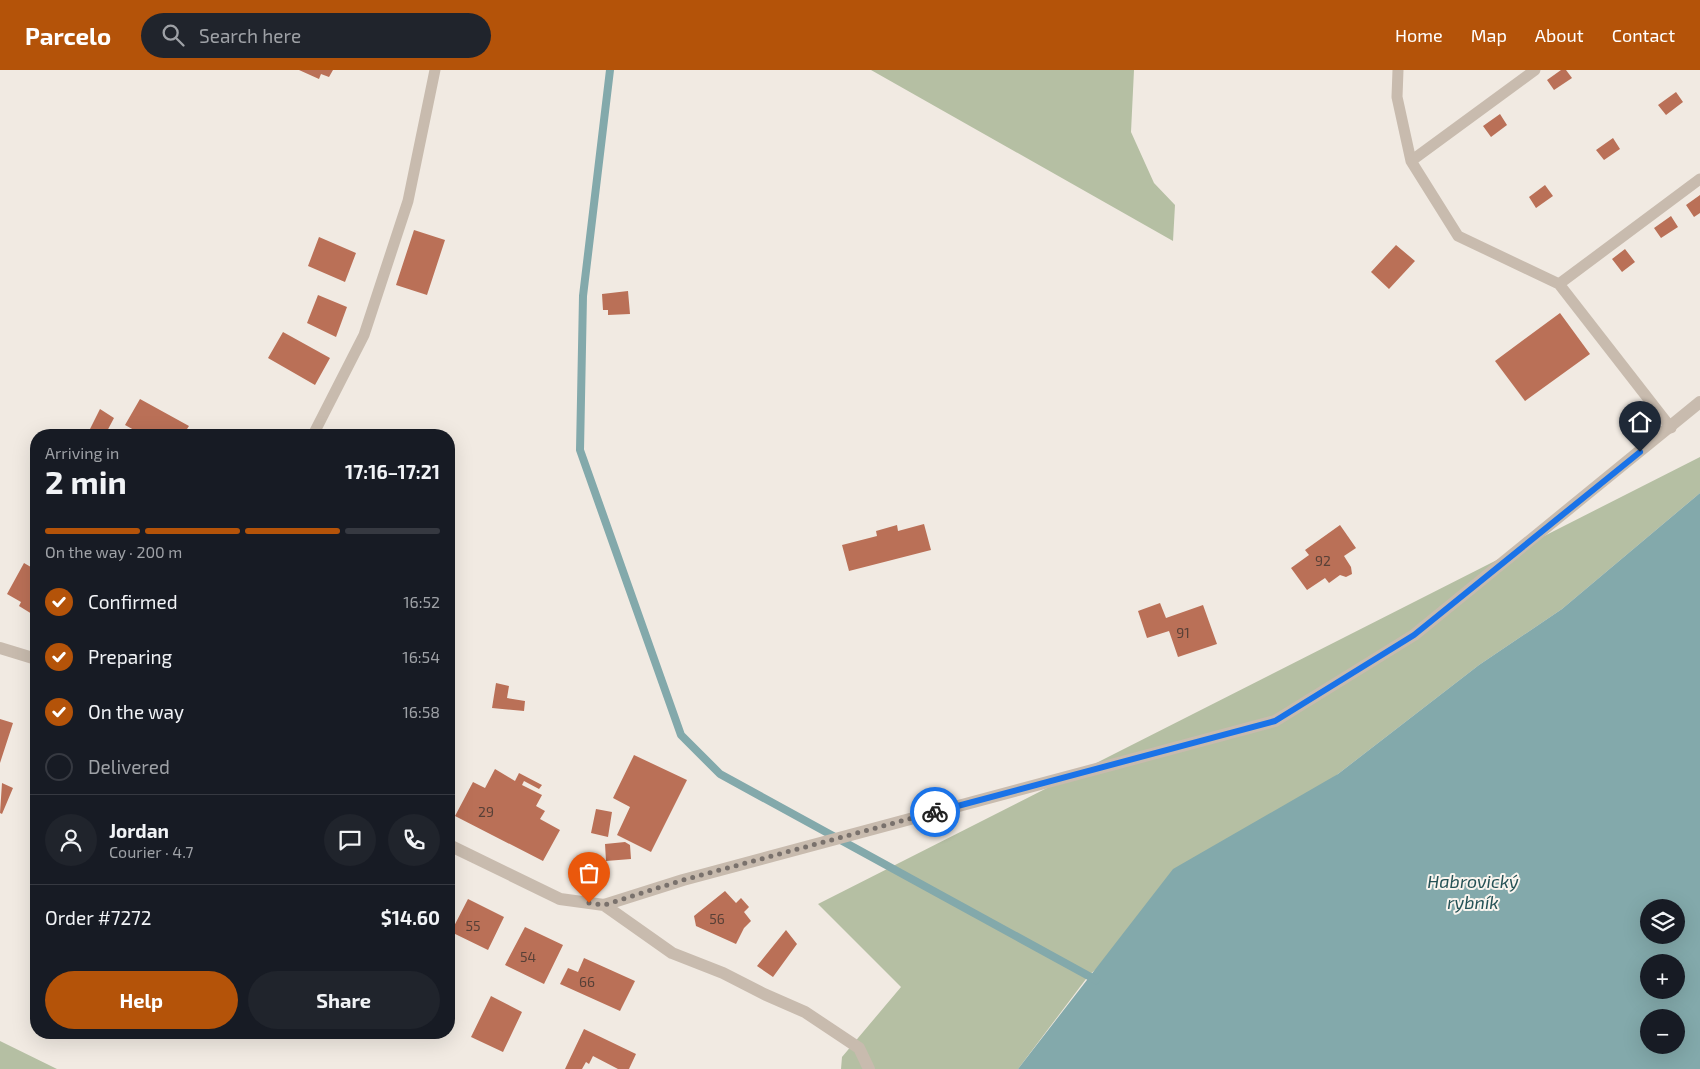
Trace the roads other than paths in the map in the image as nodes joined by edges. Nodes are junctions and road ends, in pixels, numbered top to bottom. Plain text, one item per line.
1 (435, 70) edge
2 (1398, 70) edge
3 (1534, 70) edge
4 (1411, 161) junction
5 (1700, 178) edge
6 (1559, 284) junction
7 (1700, 402) edge
8 (1671, 428) junction
9 (316, 429) edge
10 (0, 648) edge
11 (30, 657) edge
12 (455, 848) edge
13 (604, 905) junction
14 (869, 1069) edge

1 - 9 lane
2 - 4 lane
3 - 4 lane
4 - 6 lane
5 - 6 lane
6 - 8 lane
7 - 8 street
8 - 13 street
10 - 11 street
12 - 13 street
13 - 14 street

